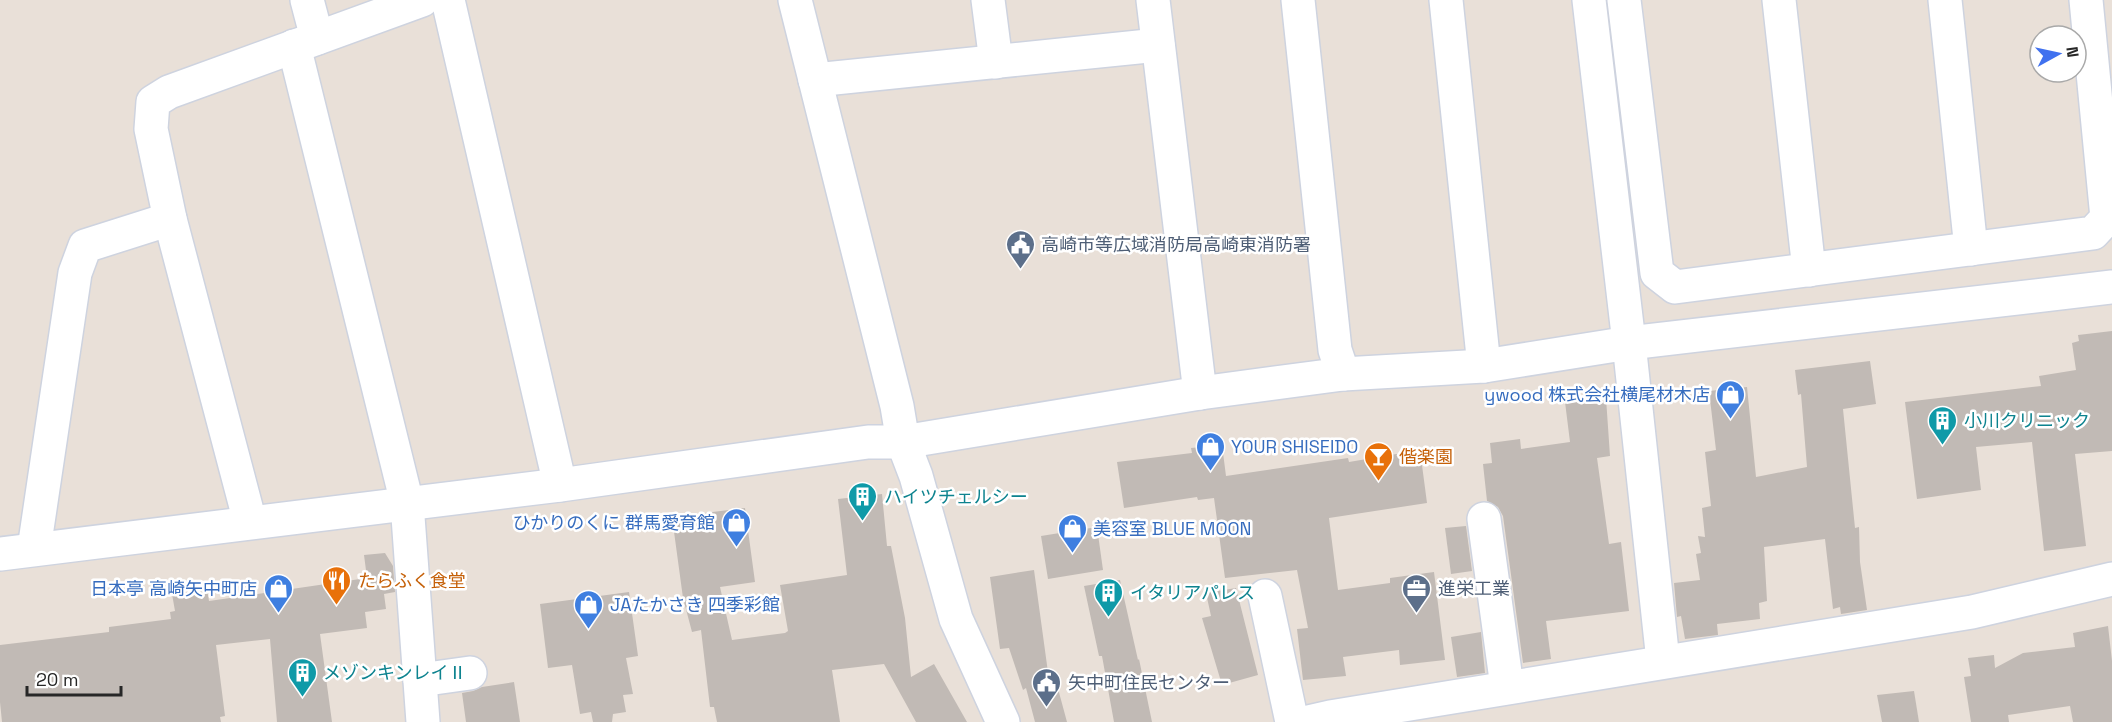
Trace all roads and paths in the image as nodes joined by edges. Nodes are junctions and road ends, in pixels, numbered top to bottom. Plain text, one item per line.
1 (307, 0) edge
2 (422, 0) edge
3 (448, 0) edge
4 (795, 0) edge
5 (988, 0) edge
6 (1153, 0) edge
7 (1298, 0) edge
8 (1446, 0) edge
9 (1589, 0) edge
10 (1624, 0) edge
11 (1779, 0) edge
12 (1945, 0) edge
13 (2086, 0) edge
14 (306, 42) junction
15 (1158, 45) junction
16 (996, 62) junction
17 (815, 80) junction
18 (170, 219) junction
19 (1971, 249) junction
20 (1809, 270) junction
21 (2112, 287) edge
22 (1629, 343) junction
23 (1484, 366) junction
24 (1343, 374) junction
25 (1200, 393) junction
26 (903, 442) junction
27 (560, 485) junction
28 (407, 503) junction
29 (1484, 519) dead end
30 (249, 522) junction
31 (34, 549) junction
32 (0, 554) edge
33 (2112, 579) edge
34 (1264, 596) dead end
35 (1663, 661) junction
36 (470, 673) dead end
37 (420, 680) junction
38 (1508, 687) junction
39 (1323, 720) edge
40 (423, 722) edge
41 (1003, 722) edge
42 (1292, 722) edge

1 - 14 street
2 - 14 street
3 - 27 street
4 - 17 street
5 - 16 street
6 - 15 street
7 - 24 street
8 - 23 street
9 - 22 street
10 - 20 street
11 - 20 street
12 - 19 street
13 - 19 street
14 - 18 street
14 - 28 street
15 - 16 street
15 - 25 street
16 - 17 street
17 - 26 street
18 - 30 street
18 - 31 street
19 - 20 street
21 - 22 street
22 - 23 street
22 - 35 street
23 - 24 street
24 - 25 street
25 - 26 street
26 - 27 street
26 - 41 street
27 - 28 street
28 - 30 street
28 - 37 street
29 - 38 street
30 - 31 street
31 - 32 street
33 - 35 street
34 - 42 street
35 - 38 street
36 - 37 street
37 - 40 street
38 - 39 street

